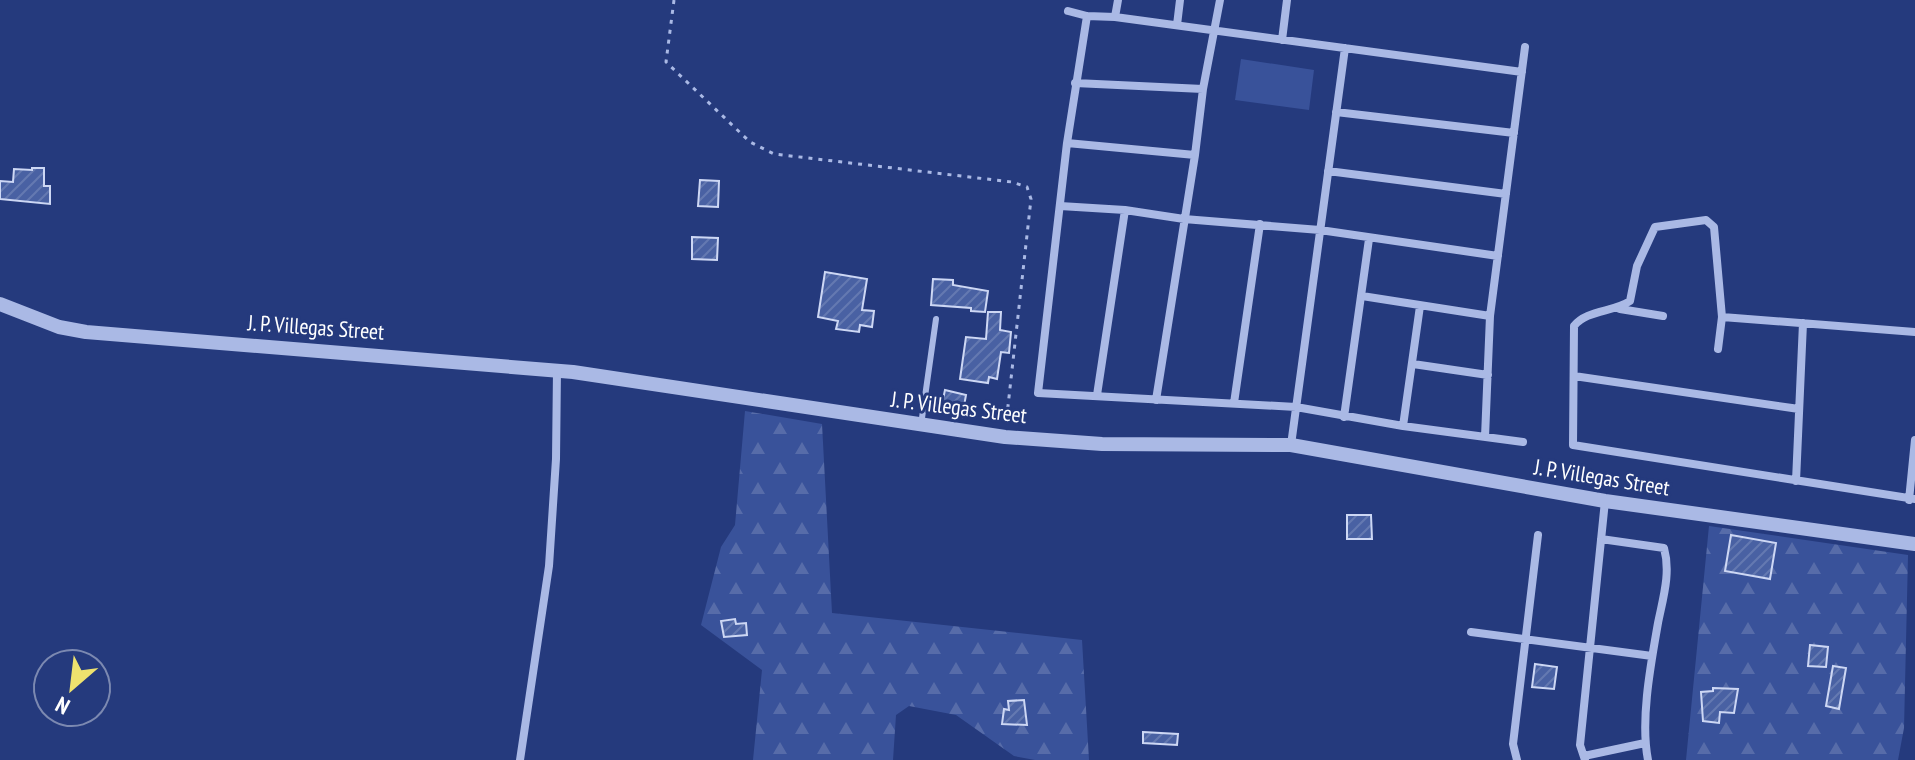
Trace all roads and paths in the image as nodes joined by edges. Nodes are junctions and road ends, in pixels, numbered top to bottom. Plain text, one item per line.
1 (674, 0) edge
2 (1118, 0) edge
3 (1180, 0) edge
4 (1220, 0) edge
5 (1287, 0) edge
6 (1068, 11) dead end
7 (1087, 16) junction
8 (1115, 17) junction
9 (1177, 25) junction
10 (1215, 31) junction
11 (1282, 40) junction
12 (1525, 47) dead end
13 (1345, 48) junction
14 (1522, 72) junction
15 (1075, 83) junction
16 (1203, 89) junction
17 (1336, 112) junction
18 (1514, 133) junction
19 (1067, 143) junction
20 (1195, 155) junction
21 (1328, 171) junction
22 (1506, 194) junction
23 (1060, 206) junction
24 (1125, 210) junction
25 (1184, 219) junction
26 (1260, 224) junction
27 (1320, 230) junction
28 (1369, 239) junction
29 (1498, 256) junction
30 (1362, 296) junction
31 (0, 304) edge
32 (1420, 306) junction
33 (1619, 308) junction
34 (1490, 316) junction
35 (1663, 316) dead end
36 (1722, 317) junction
37 (936, 319) dead end
38 (1803, 323) junction
39 (1915, 332) edge
40 (1718, 349) dead end
41 (1413, 364) junction
42 (557, 370) junction
43 (1488, 375) junction
44 (1574, 376) junction
45 (1097, 395) junction
46 (1156, 400) junction
47 (1234, 403) junction
48 (1296, 407) junction
49 (1799, 409) junction
50 (1344, 417) junction
51 (921, 425) junction
52 (1403, 426) junction
53 (1005, 437) junction
54 (1485, 437) junction
55 (1915, 440) edge
56 (1523, 442) dead end
57 (1291, 445) junction
58 (1796, 481) junction
59 (1912, 500) edge
60 (1605, 501) junction
61 (1538, 535) dead end
62 (1601, 539) junction
63 (1915, 544) edge
64 (1471, 632) dead end
65 (1524, 639) junction
66 (1590, 647) junction
67 (1652, 656) junction
68 (1645, 743) junction
69 (1585, 758) edge
70 (520, 760) edge
71 (1517, 760) edge
72 (1648, 760) edge

1 - 53 path
2 - 8 street
3 - 9 street
4 - 10 street
5 - 11 street
6 - 7 street
7 - 8 street
7 - 15 street
8 - 9 street
9 - 10 street
10 - 11 street
10 - 16 street
11 - 13 street
12 - 14 street
13 - 14 street
13 - 17 street
14 - 18 street
15 - 16 street
15 - 19 street
16 - 20 street
17 - 18 street
17 - 21 street
18 - 22 street
19 - 20 street
19 - 23 street
20 - 25 street
21 - 22 street
21 - 27 street
22 - 29 street
23 - 24 street
23 - 45 street
24 - 25 street
24 - 45 street
25 - 26 street
25 - 46 street
26 - 27 street
26 - 47 street
27 - 28 street
27 - 48 street
28 - 29 street
28 - 30 street
29 - 34 street
30 - 32 street
30 - 50 street
31 - 42 street, J. P. Villegas Street
32 - 34 street
32 - 41 street
33 - 35 street
33 - 36 street
33 - 44 street
34 - 43 street
36 - 38 street
36 - 40 street
37 - 51 lane
38 - 39 street
38 - 49 street
41 - 43 street
41 - 52 street
42 - 51 street, J. P. Villegas Street
42 - 70 street
43 - 54 street
44 - 49 street
44 - 58 street
45 - 46 street
46 - 47 street
47 - 48 street
48 - 50 street
48 - 57 street
49 - 58 street
50 - 52 street
51 - 53 street, J. P. Villegas Street
52 - 54 street
53 - 57 street, J. P. Villegas Street
54 - 56 street
55 - 59 street
57 - 60 street, J. P. Villegas Street
58 - 59 street
60 - 62 street
60 - 63 street, J. P. Villegas Street
61 - 65 street
62 - 66 street
62 - 67 street
64 - 65 street
65 - 66 street
65 - 71 street
66 - 67 street
66 - 69 street
67 - 68 street
68 - 69 street
68 - 72 street

